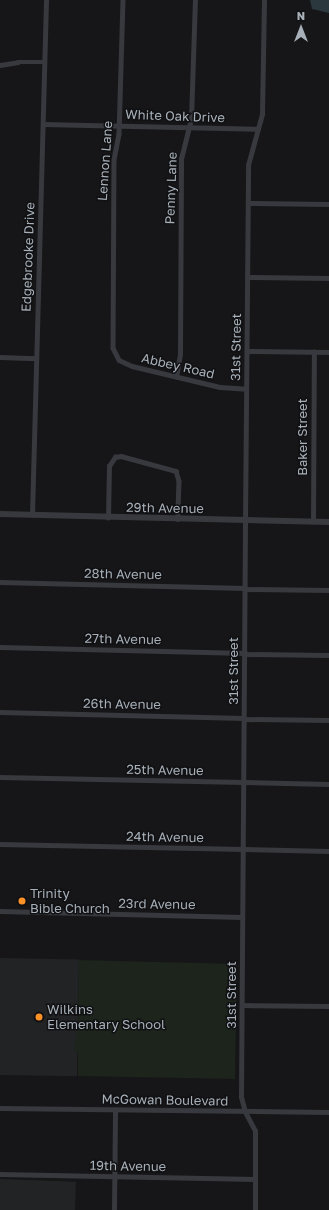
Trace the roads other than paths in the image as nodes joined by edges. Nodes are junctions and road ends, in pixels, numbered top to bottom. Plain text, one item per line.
1 (46, 0) edge
2 (122, 0) edge
3 (195, 0) edge
4 (264, 0) edge
5 (44, 62) junction
6 (0, 65) edge
7 (43, 124) junction
8 (119, 126) junction
9 (190, 128) junction
10 (258, 129) junction
11 (248, 203) junction
12 (329, 204) edge
13 (248, 277) junction
14 (329, 278) edge
15 (113, 348) joint
16 (247, 351) junction
17 (314, 352) junction
18 (329, 352) edge
19 (0, 357) edge
20 (36, 358) junction
21 (176, 377) junction
22 (246, 389) junction
23 (0, 514) edge
24 (32, 516) junction
25 (108, 518) junction
26 (178, 519) junction
27 (245, 521) junction
28 (313, 522) junction
29 (329, 522) edge
30 (0, 582) edge
31 (245, 588) junction
32 (329, 590) edge
33 (0, 647) edge
34 (245, 653) junction
35 (329, 655) edge
36 (0, 712) edge
37 (244, 718) junction
38 (329, 720) edge
39 (0, 777) edge
40 (244, 783) junction
41 (329, 784) edge
42 (0, 844) edge
43 (243, 850) junction
44 (329, 851) edge
45 (0, 911) edge
46 (242, 917) junction
47 (242, 1005) junction
48 (329, 1006) edge
49 (0, 1108) edge
50 (115, 1110) junction
51 (245, 1112) junction
52 (329, 1112) edge
53 (0, 1174) edge
54 (114, 1176) junction
55 (255, 1179) junction
56 (114, 1210) edge
57 (254, 1210) edge

1 - 5 street, Edgebrooke Drive
2 - 8 street, Lennon Lane
3 - 9 street, Penny Lane
4 - 10 street
5 - 6 street
5 - 7 street, Edgebrooke Drive
7 - 8 street, White Oak Drive
7 - 20 street, Edgebrooke Drive
8 - 9 street, White Oak Drive
8 - 15 street, Lennon Lane
9 - 10 street, White Oak Drive
9 - 21 street, Penny Lane
10 - 11 street, 31st Street
11 - 12 street
11 - 13 street, 31st Street
13 - 14 street
13 - 16 street, 31st Street
15 - 21 street, Abbey Road
16 - 17 street
16 - 22 street, 31st Street
17 - 18 street
17 - 28 street, Baker Street
19 - 20 street
20 - 24 street, Edgebrooke Drive
21 - 22 street, Abbey Road
22 - 27 street, 31st Street
23 - 24 street, 29th Avenue
24 - 25 street, 29th Avenue
25 - 26 street, 29th Avenue
25 - 26 street
26 - 27 street, 29th Avenue
27 - 28 street, 29th Avenue
27 - 31 street, 31st Street
28 - 29 street, 29th Avenue
30 - 31 street, 28th Avenue
31 - 32 street, 28th Avenue
31 - 34 street, 31st Street
33 - 34 street, 27th Avenue
34 - 35 street, 27th Avenue
34 - 37 street, 31st Street
36 - 37 street, 26th Avenue
37 - 38 street, 26th Avenue
37 - 40 street, 31st Street
39 - 40 street, 25th Avenue
40 - 41 street, 25th Avenue
40 - 43 street, 31st Street
42 - 43 street, 24th Avenue
43 - 44 street, 24th Avenue
43 - 46 street, 31st Street
45 - 46 street, 23rd Avenue
46 - 47 street, 31st Street
47 - 48 street
47 - 51 street, 31st Street
49 - 50 street, McGowan Boulevard
50 - 51 street, McGowan Boulevard
50 - 54 street
51 - 52 street, McGowan Boulevard
51 - 55 street, 31st Street
53 - 54 street, 19th Avenue
54 - 55 street, 19th Avenue
54 - 56 street
55 - 57 street, 31st Street

